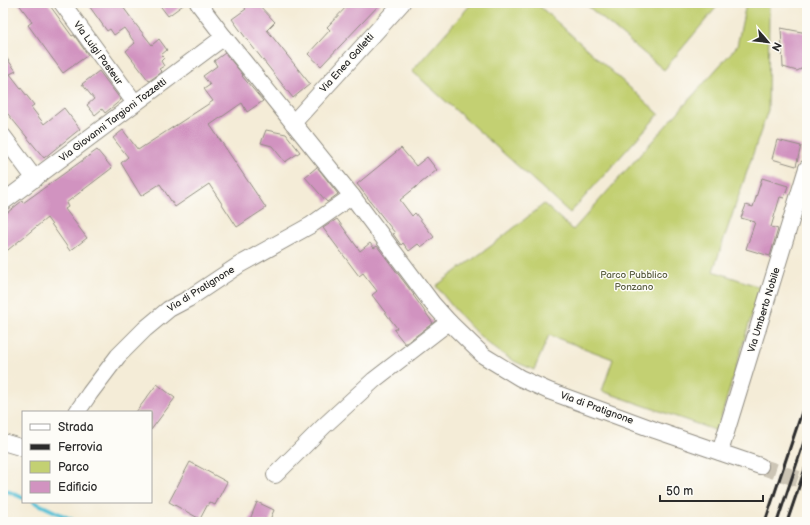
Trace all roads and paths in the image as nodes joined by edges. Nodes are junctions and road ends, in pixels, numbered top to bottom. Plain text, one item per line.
1 (62, 3) edge
2 (198, 3) edge
3 (402, 3) edge
4 (224, 37) junction
5 (135, 104) junction
6 (293, 123) junction
7 (3, 136) edge
8 (807, 168) edge
9 (35, 179) junction
10 (352, 196) junction
11 (3, 202) edge
12 (449, 322) junction
13 (78, 411) edge
14 (3, 442) edge
15 (22, 448) edge
16 (720, 452) junction
17 (760, 466) tunnel mouth
18 (275, 475) dead end

1 - 5 street, Via Luigi Pasteur
2 - 4 street, Via di Pratignone
3 - 6 street, Via Enea Galletti
4 - 5 street, Via Giovanni Targioni Tozzetti
4 - 6 street, Via di Pratignone
5 - 9 street, Via Giovanni Targioni Tozzetti
6 - 10 street, Via di Pratignone
7 - 9 street
8 - 16 street, Via Umberto Nobile
9 - 11 street, Via Giovanni Targioni Tozzetti
10 - 12 street, Via di Pratignone
10 - 13 street, Via di Pratignone
12 - 16 street, Via di Pratignone
12 - 18 street
14 - 15 street
16 - 17 street, Via di Pratignone

